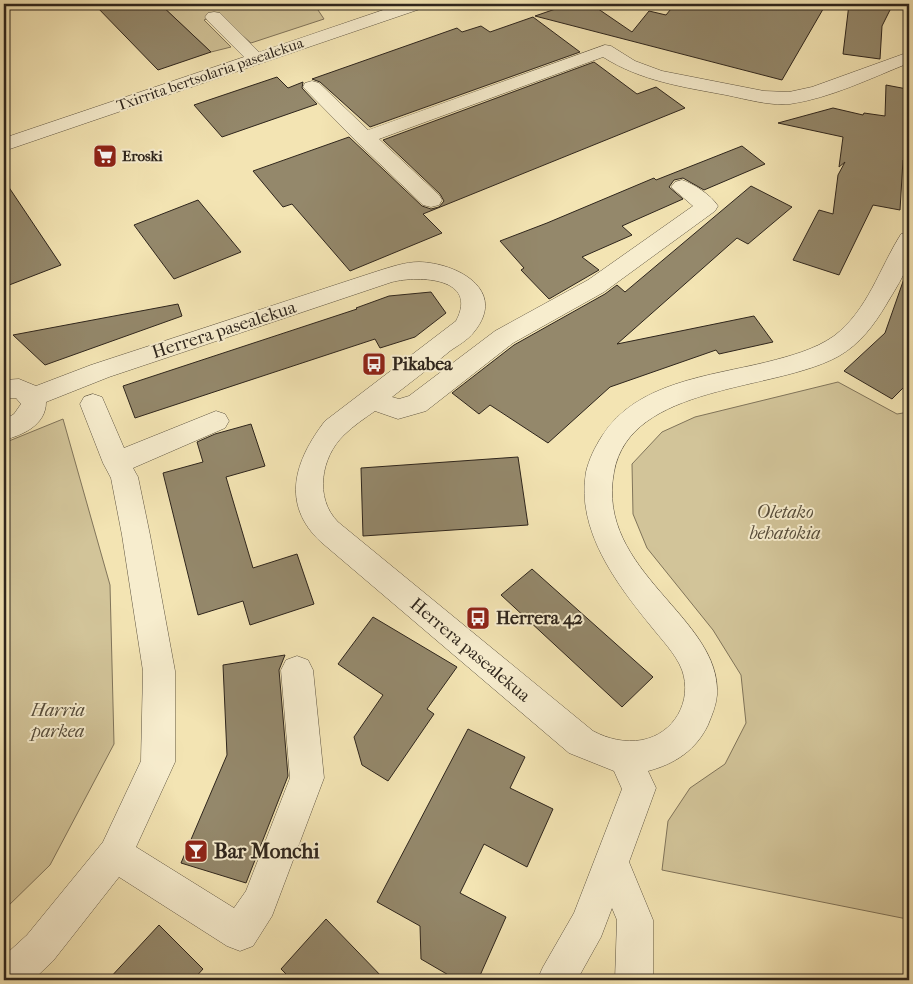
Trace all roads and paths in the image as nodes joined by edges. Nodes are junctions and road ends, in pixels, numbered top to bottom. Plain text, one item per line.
1 (417, 4) edge
2 (214, 17) dead end
3 (909, 56) edge
4 (255, 58) junction
5 (312, 88) dead end
6 (364, 138) junction
7 (4, 145) edge
8 (682, 187) dead end
9 (431, 200) dead end
10 (909, 239) edge
11 (100, 371) junction
12 (4, 389) edge
13 (371, 399) junction
14 (32, 404) junction
15 (93, 404) junction
16 (216, 421) dead end
17 (4, 430) edge
18 (116, 463) junction
19 (297, 670) dead end
20 (624, 757) junction
21 (115, 854) junction
22 (611, 862) junction
23 (5, 980) edge
24 (556, 980) edge
25 (634, 980) edge

1 - 4 street, Txirrita bertsolaria pasealekua
2 - 4 street
3 - 6 street
4 - 7 street, Txirrita bertsolaria pasealekua
5 - 6 street
6 - 9 street
8 - 13 street
10 - 20 street, Herrera pasealekua
11 - 13 street, Herrera pasealekua
11 - 14 street, Herrera pasealekua
11 - 15 street
12 - 14 street
13 - 20 street, Herrera pasealekua
14 - 15 street
14 - 17 street
15 - 18 street
16 - 18 street
18 - 21 street
19 - 21 street
20 - 22 street
21 - 23 street
22 - 24 street
22 - 25 street

